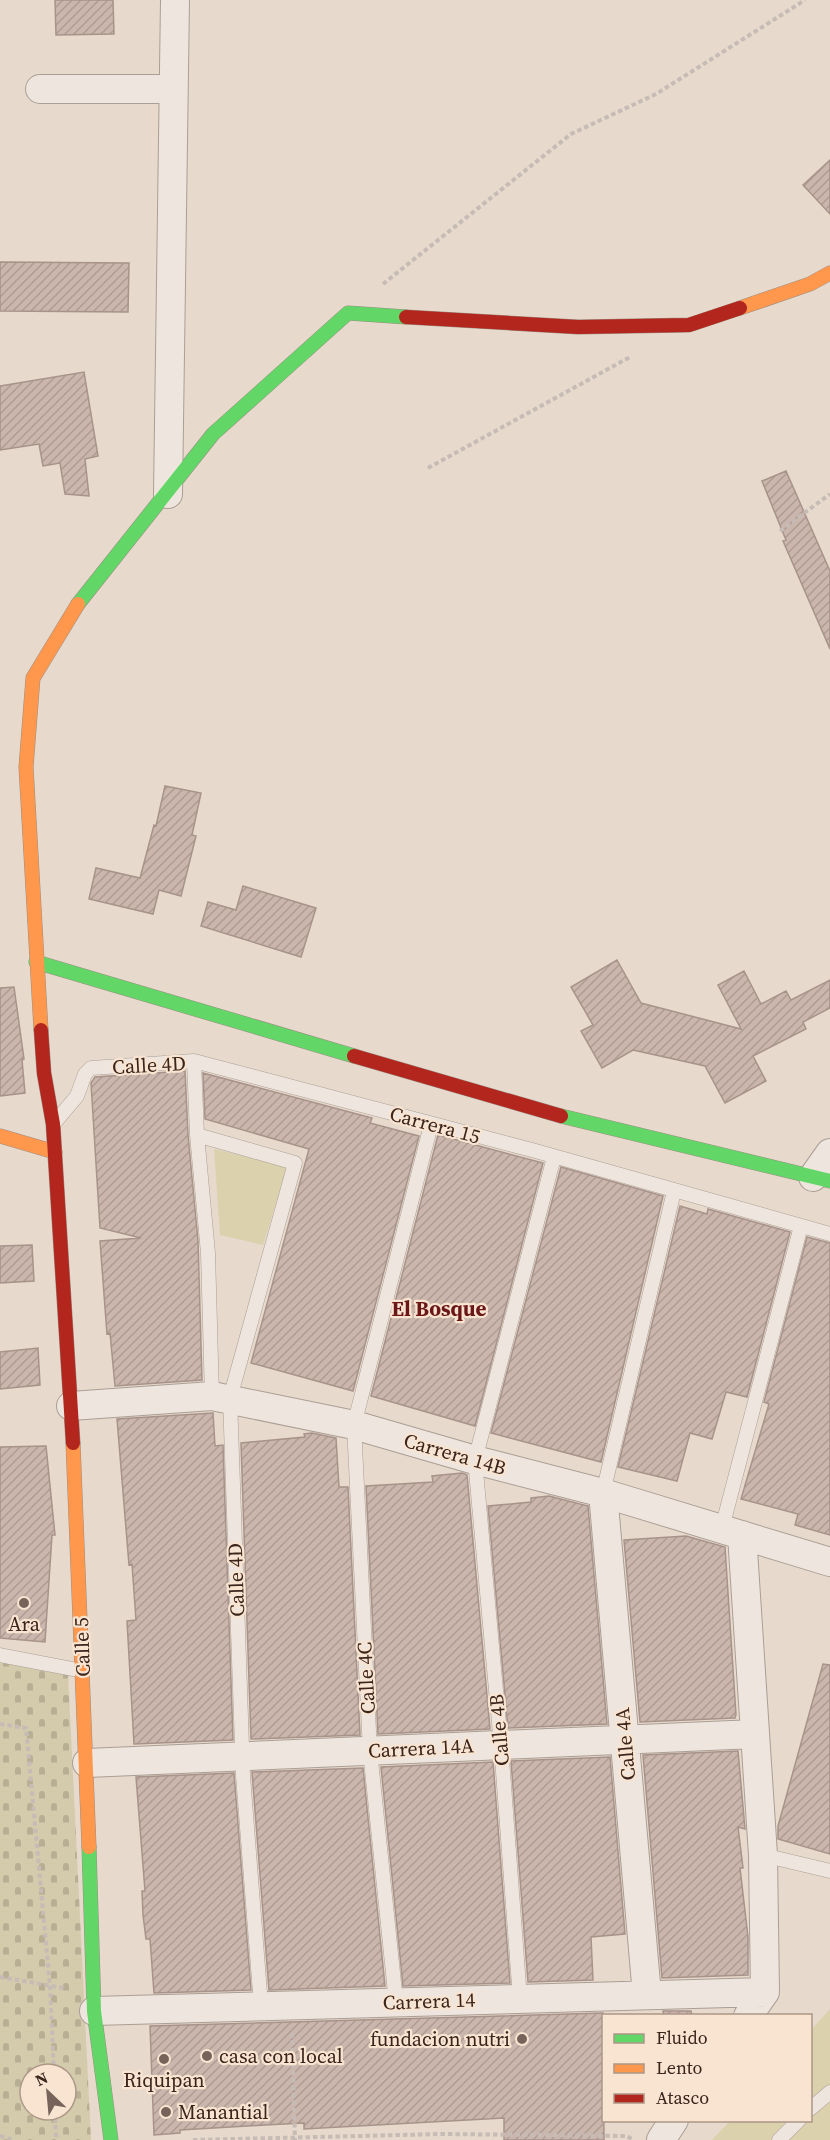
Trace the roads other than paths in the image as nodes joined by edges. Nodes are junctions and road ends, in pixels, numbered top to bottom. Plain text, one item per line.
1 (175, 0) edge
2 (40, 88) dead end
3 (173, 89) junction
4 (830, 273) edge
5 (168, 494) junction
6 (36, 962) junction
7 (194, 1061) junction
8 (53, 1124) junction
9 (431, 1125) junction
10 (197, 1135) junction
11 (0, 1136) edge
12 (55, 1152) junction
13 (830, 1153) edge
14 (554, 1157) junction
15 (821, 1179) edge
16 (675, 1191) junction
17 (801, 1226) junction
18 (830, 1234) edge
19 (221, 1397) junction
20 (71, 1406) junction
21 (354, 1425) junction
22 (475, 1461) junction
23 (603, 1493) junction
24 (732, 1532) junction
25 (830, 1562) edge
26 (0, 1654) edge
27 (83, 1671) junction
28 (755, 1734) junction
29 (625, 1740) junction
30 (501, 1745) junction
31 (369, 1751) junction
32 (242, 1756) junction
33 (87, 1763) junction
34 (763, 1855) junction
35 (830, 1871) edge
36 (765, 1992) junction
37 (647, 1995) junction
38 (520, 1999) junction
39 (93, 2002) junction
40 (396, 2002) junction
41 (261, 2006) junction
42 (749, 2014) edge
43 (830, 2092) edge
44 (812, 2107) edge
45 (673, 2122) edge
46 (798, 2122) edge
47 (111, 2140) edge
48 (661, 2140) edge
49 (779, 2140) edge

1 - 3 street
2 - 3 street
3 - 5 street
4 - 5 street, Calle 5
5 - 6 street, Calle 5
6 - 8 street, Calle 5
6 - 15 street
7 - 8 lane, Calle 4D
7 - 9 lane, Carrera 15
7 - 10 lane, Calle 4D
8 - 12 street, Calle 5
9 - 14 lane, Carrera 15
9 - 21 lane, Calle 4C
10 - 19 lane, Calle 4D
10 - 19 lane, Calle 4D
11 - 12 street
12 - 20 street, Calle 5
13 - 15 street
14 - 16 lane, Carrera 15
14 - 22 lane, Calle 4B
16 - 17 lane, Carrera 15
16 - 23 lane
17 - 18 lane, Carrera 15
17 - 24 lane
19 - 20 street, Carrera 14B
19 - 21 street, Carrera 14B
19 - 32 lane, Calle 4D
20 - 27 street, Calle 5
21 - 22 street, Carrera 14B
21 - 31 lane, Calle 4C
22 - 23 street, Carrera 14B
22 - 30 lane, Calle 4B
23 - 24 street, Carrera 14B
23 - 29 street, Calle 4A
24 - 25 street, Carrera 14B
24 - 28 street
26 - 27 lane
27 - 33 street, Calle 5
28 - 29 street, Carrera 14A
28 - 34 street
29 - 30 street, Carrera 14A
29 - 37 street, Calle 4A
30 - 31 street, Carrera 14A
30 - 38 lane, Calle 4B
31 - 32 street, Carrera 14A
31 - 40 lane, Calle 4C
32 - 33 street, Carrera 14A
32 - 41 lane, Calle 4D
33 - 39 street, Calle 5
34 - 35 lane
34 - 36 street
36 - 37 street, Carrera 14
36 - 42 street
37 - 38 street, Carrera 14
38 - 40 street, Carrera 14
39 - 41 street, Carrera 14
39 - 47 street, Calle 5
40 - 41 street, Carrera 14
43 - 44 lane
45 - 48 street
46 - 49 lane

